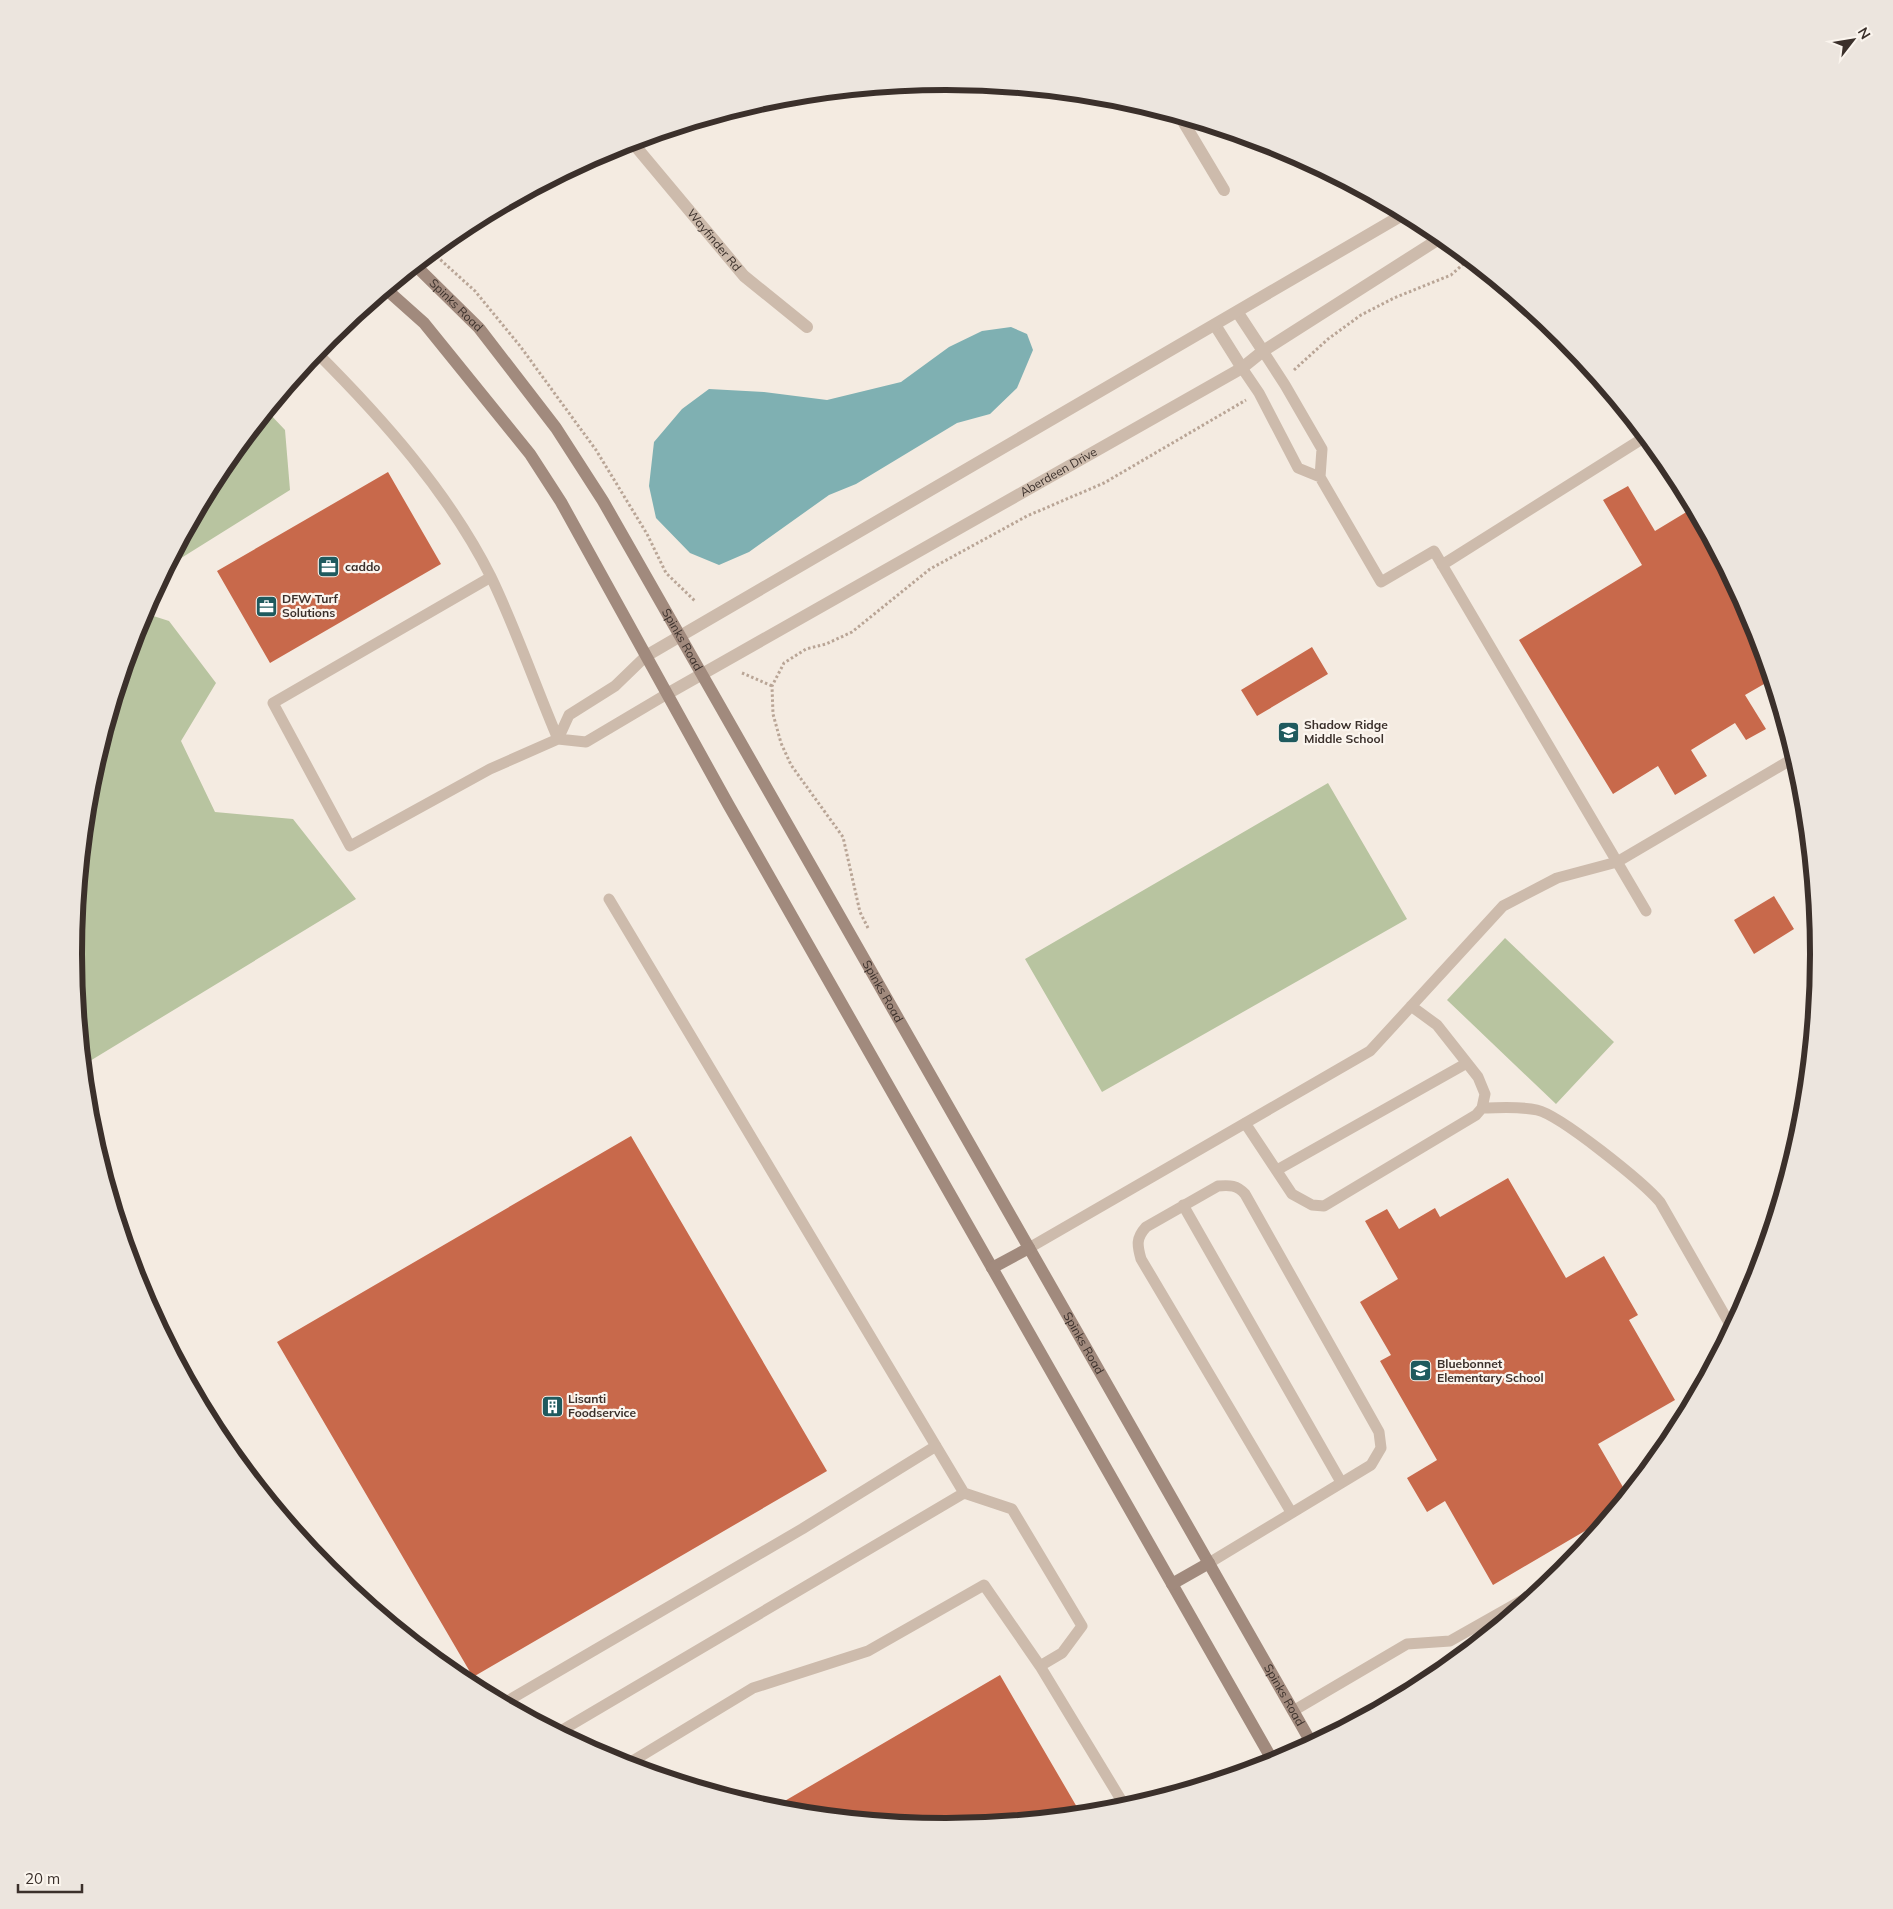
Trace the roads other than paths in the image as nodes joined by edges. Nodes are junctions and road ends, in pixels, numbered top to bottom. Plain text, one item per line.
1 (1185, 124) edge
2 (637, 148) edge
3 (1224, 190) dead end
4 (1398, 218) edge
5 (1435, 242) edge
6 (420, 270) edge
7 (392, 293) edge
8 (1238, 313) junction
9 (1215, 325) junction
10 (807, 327) dead end
11 (1263, 351) junction
12 (322, 359) edge
13 (1242, 368) junction
14 (1640, 440) edge
15 (1320, 477) junction
16 (1442, 565) junction
17 (491, 577) junction
18 (680, 636) junction
19 (646, 656) junction
20 (702, 673) junction
21 (667, 694) junction
22 (558, 739) junction
23 (1788, 761) edge
24 (1617, 862) junction
25 (609, 899) dead end
26 (1646, 911) dead end
27 (1411, 1006) junction
28 (1467, 1063) junction
29 (1482, 1108) junction
30 (1245, 1123) junction
31 (1277, 1170) junction
32 (1184, 1205) junction
33 (1029, 1248) junction
34 (992, 1268) junction
35 (1728, 1321) edge
36 (936, 1446) junction
37 (1342, 1482) junction
38 (964, 1493) junction
39 (1291, 1512) junction
40 (1209, 1563) junction
41 (1172, 1584) junction
42 (1517, 1603) edge
43 (1040, 1666) junction
44 (509, 1700) edge
45 (1293, 1711) junction
46 (564, 1729) edge
47 (1309, 1738) edge
48 (1270, 1756) edge
49 (634, 1760) edge
50 (1121, 1800) edge

1 - 3 street
2 - 10 street, Wayfinder Rd
4 - 8 street
5 - 11 street, Aberdeen Drive
6 - 18 main road, Spinks Road
7 - 19 main road
8 - 9 street
8 - 11 street
9 - 13 street
9 - 18 street
11 - 13 street, Aberdeen Drive
11 - 15 lane
12 - 17 lane
13 - 15 lane
13 - 20 street, Aberdeen Drive
14 - 16 lane
15 - 16 lane
16 - 24 lane
17 - 22 lane
17 - 22 lane
18 - 19 street
18 - 20 main road, Spinks Road
19 - 21 main road
19 - 22 lane
20 - 21 street, Aberdeen Drive
20 - 33 main road, Spinks Road
21 - 22 lane
21 - 34 main road
23 - 24 lane
24 - 26 lane
24 - 27 lane
25 - 36 lane
27 - 28 lane
27 - 30 lane
28 - 29 lane
28 - 31 lane
29 - 31 lane
29 - 35 lane
30 - 31 lane
30 - 33 lane
32 - 37 lane
32 - 37 lane
32 - 39 lane
33 - 34 main road
33 - 40 main road, Spinks Road
34 - 41 main road
36 - 38 lane
36 - 44 lane
37 - 39 lane
38 - 43 lane
38 - 46 lane
39 - 40 lane
40 - 41 main road
40 - 45 main road, Spinks Road
41 - 48 main road
42 - 45 lane
43 - 49 lane
43 - 50 lane
45 - 47 main road, Spinks Road

